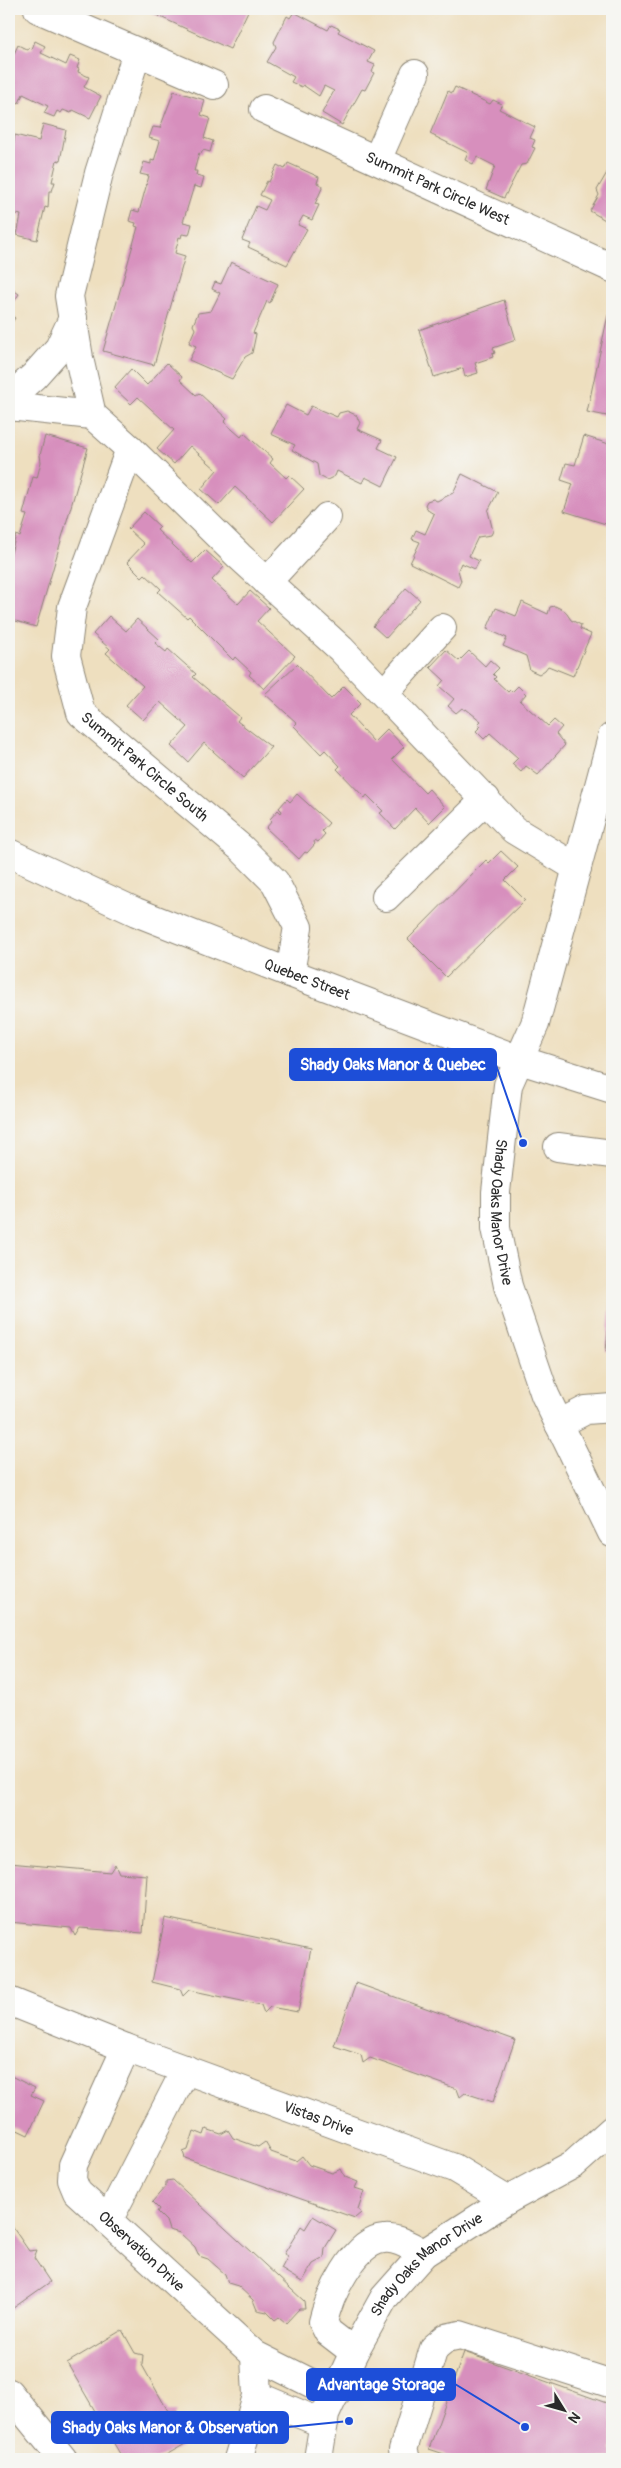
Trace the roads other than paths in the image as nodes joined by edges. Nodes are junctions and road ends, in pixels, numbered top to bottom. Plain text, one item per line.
1 (38, 9) edge
2 (78, 17) edge
3 (137, 52) junction
4 (415, 74) dead end
5 (214, 85) dead end
6 (264, 109) dead end
7 (377, 160) junction
8 (612, 268) edge
9 (73, 318) junction
10 (9, 398) edge
11 (9, 406) edge
12 (92, 415) junction
13 (130, 449) junction
14 (327, 517) dead end
15 (267, 582) junction
16 (442, 628) dead end
17 (384, 693) junction
18 (612, 737) edge
19 (486, 799) junction
20 (9, 853) edge
21 (577, 868) junction
22 (386, 897) dead end
23 (290, 973) junction
24 (520, 1060) junction
25 (612, 1089) edge
26 (558, 1147) dead end
27 (612, 1154) edge
28 (612, 1408) edge
29 (560, 1424) junction
30 (612, 1533) edge
31 (9, 2001) edge
32 (126, 2048) junction
33 (186, 2069) junction
34 (612, 2130) edge
35 (508, 2200) junction
36 (108, 2221) junction
37 (424, 2253) junction
38 (354, 2352) junction
39 (255, 2355) junction
40 (612, 2384) edge
41 (9, 2393) edge
42 (335, 2395) junction
43 (257, 2396) junction
44 (324, 2424) junction
45 (63, 2459) edge
46 (238, 2459) edge
47 (318, 2459) edge
48 (406, 2459) edge

1 - 2 street
2 - 3 street
3 - 5 street
3 - 9 street
4 - 7 street
6 - 7 street, Summit Park Circle West
7 - 8 street, Summit Park Circle West
9 - 10 street
9 - 12 street
11 - 12 street
12 - 13 street
13 - 15 street
13 - 23 street, Summit Park Circle South
14 - 15 street
15 - 17 street
16 - 17 street
17 - 19 street
18 - 21 street, Shady Oaks Manor Drive
19 - 21 street
19 - 22 street
20 - 23 street, Quebec Street
21 - 24 street, Shady Oaks Manor Drive
23 - 24 street, Quebec Street
24 - 25 street, Quebec Street
24 - 29 street, Shady Oaks Manor Drive
26 - 27 street
28 - 29 street
29 - 30 street, Shady Oaks Manor Drive
31 - 32 street, Vistas Drive
32 - 33 street, Vistas Drive
32 - 36 street, Observation Drive
33 - 35 street, Vistas Drive
33 - 36 street
34 - 35 street, Shady Oaks Manor Drive
35 - 37 street, Shady Oaks Manor Drive
36 - 39 street, Observation Drive
37 - 38 street, Shady Oaks Manor Drive
37 - 38 street
38 - 42 street, Shady Oaks Manor Drive
39 - 42 street, Observation Drive
39 - 43 street
40 - 48 street
41 - 45 street
42 - 44 street, Shady Oaks Manor Drive
43 - 44 street
43 - 46 street
44 - 47 street, Shady Oaks Manor Drive

